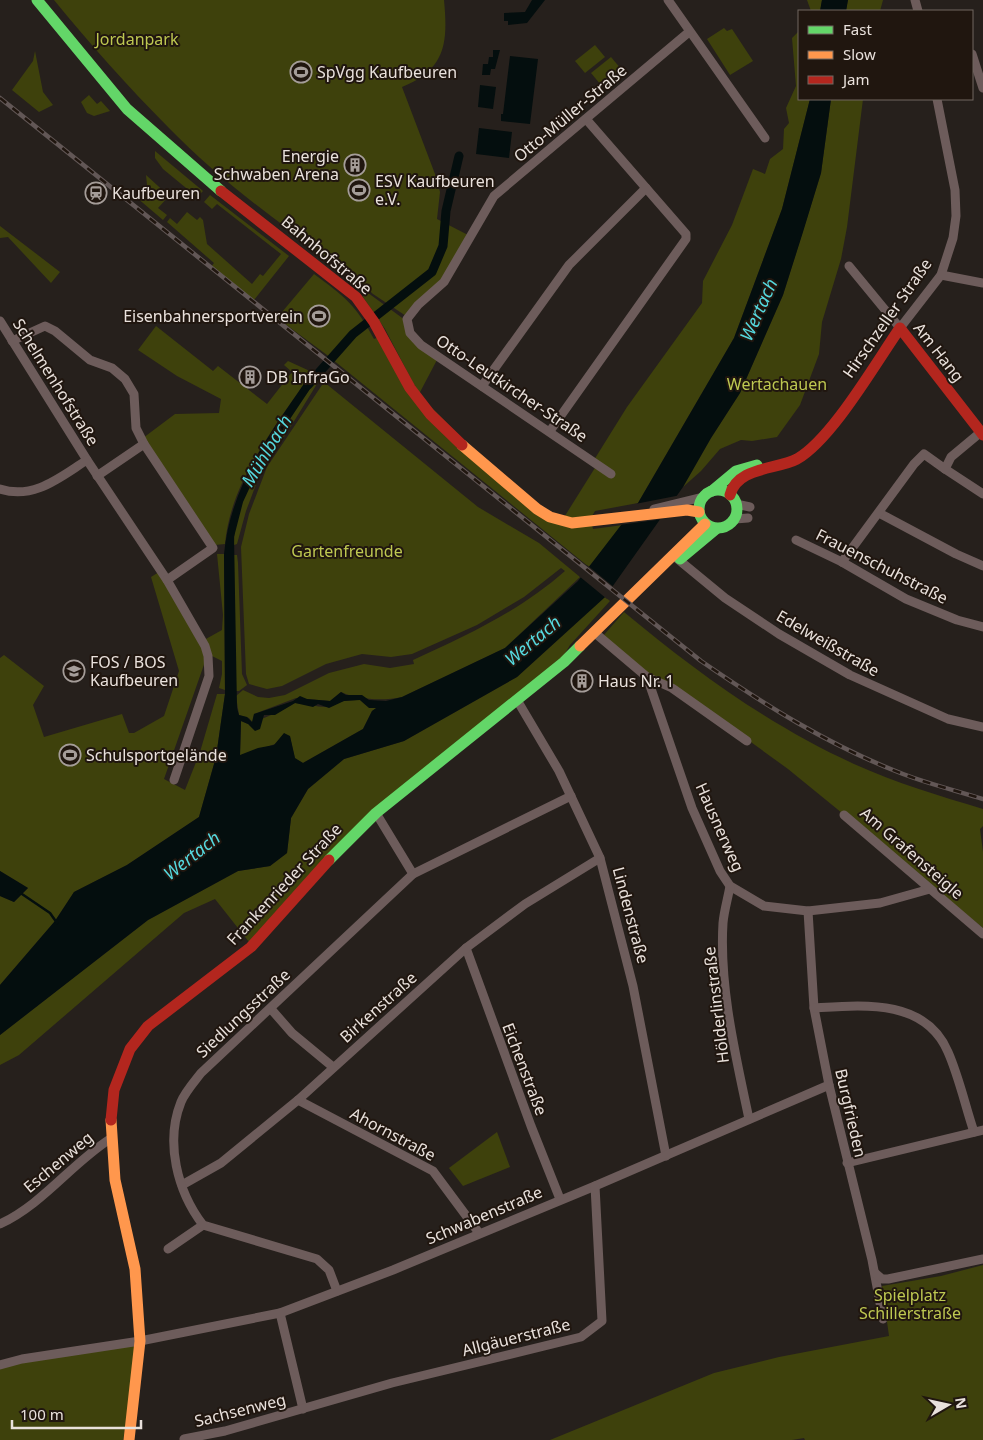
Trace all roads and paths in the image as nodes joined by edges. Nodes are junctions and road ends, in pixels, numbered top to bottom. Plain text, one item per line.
1 (37, 0) edge
2 (668, 0) edge
3 (689, 32) junction
4 (973, 57) edge
5 (983, 88) edge
6 (937, 100) edge
7 (586, 119) junction
8 (764, 138) dead end
9 (646, 188) junction
10 (850, 266) dead end
11 (941, 275) junction
12 (983, 283) edge
13 (407, 319) joint
14 (0, 321) edge
15 (900, 328) junction
16 (12, 340) junction
17 (482, 386) junction
18 (550, 431) junction
19 (982, 434) edge
20 (144, 444) junction
21 (87, 460) junction
22 (945, 469) junction
23 (611, 474) dead end
24 (738, 474) junction
25 (97, 476) junction
26 (0, 489) edge
27 (708, 494) junction
28 (983, 494) edge
29 (733, 499) junction
30 (750, 507) dead end
31 (699, 512) junction
32 (879, 513) junction
33 (616, 518) junction
34 (748, 518) dead end
35 (734, 519) junction
36 (705, 524) junction
37 (716, 529) junction
38 (796, 540) dead end
39 (695, 541) junction
40 (676, 558) junction
41 (842, 562) junction
42 (983, 566) edge
43 (167, 580) junction
44 (983, 627) edge
45 (595, 633) junction
46 (647, 677) junction
47 (517, 700) junction
48 (983, 727) edge
49 (747, 741) dead end
50 (174, 780) dead end
51 (571, 796) junction
52 (376, 813) junction
53 (844, 815) dead end
54 (600, 858) junction
55 (413, 874) junction
56 (730, 886) junction
57 (930, 889) junction
58 (808, 911) junction
59 (983, 934) edge
60 (466, 948) junction
61 (814, 1008) junction
62 (271, 1009) junction
63 (333, 1067) junction
64 (829, 1085) junction
65 (298, 1100) junction
66 (749, 1119) junction
67 (979, 1131) edge
68 (110, 1139) junction
69 (666, 1156) junction
70 (847, 1163) junction
71 (182, 1185) junction
72 (595, 1186) junction
73 (560, 1200) junction
74 (0, 1224) edge
75 (203, 1225) junction
76 (479, 1233) junction
77 (168, 1250) dead end
78 (983, 1259) edge
79 (875, 1274) junction
80 (337, 1291) junction
81 (280, 1313) junction
82 (883, 1318) dead end
83 (140, 1341) junction
84 (0, 1365) edge
85 (303, 1409) junction
86 (184, 1438) dead end
87 (128, 1440) edge

1 - 33 street, Bahnhofstraße
2 - 3 street
3 - 7 street, Otto-Müller-Straße
3 - 8 street
4 - 5 street
6 - 11 street, Hirschzeller Straße
7 - 9 street
7 - 13 street, Otto-Müller-Straße
9 - 17 street
9 - 18 street
10 - 15 street, Am Hang
11 - 12 street
11 - 15 street, Hirschzeller Straße
13 - 17 street, Otto-Leutkircher-Straße
14 - 16 street, Schelmenhofstraße
15 - 19 street, Am Hang
15 - 24 street, Hirschzeller Straße
16 - 20 street
16 - 21 street, Schelmenhofstraße
17 - 18 street, Otto-Leutkircher-Straße
18 - 23 street, Otto-Leutkircher-Straße
19 - 22 street
20 - 25 street
20 - 43 street
21 - 25 street, Schelmenhofstraße
21 - 26 street, Schelmenhofstraße
22 - 28 street
22 - 32 street
24 - 27 street, Hirschzeller Straße
24 - 29 street
25 - 43 street, Schelmenhofstraße
27 - 29 street
27 - 31 street
27 - 33 street
29 - 30 street
29 - 35 street
31 - 33 street, Bahnhofstraße
31 - 36 street
32 - 41 street
32 - 42 street
34 - 35 street
35 - 37 street
36 - 37 street
36 - 39 street
37 - 39 street
38 - 41 street, Frauenschuhstraße
39 - 40 street
40 - 45 street
40 - 48 street, Edelweißstraße
41 - 44 street, Frauenschuhstraße
43 - 50 street, Schelmenhofstraße
45 - 46 street
45 - 47 street
46 - 49 street
46 - 56 street, Hausnerweg
47 - 51 street, Lindenstraße
47 - 52 street, Frankenrieder Straße
51 - 54 street, Lindenstraße
51 - 55 street, Siedlungsstraße
52 - 55 street
52 - 68 street, Frankenrieder Straße
53 - 57 street, Am Grafensteigle
54 - 60 street, Birkenstraße
54 - 69 street, Lindenstraße
55 - 62 street, Siedlungsstraße
56 - 58 street, Hausnerweg
56 - 66 street, Hölderlinstraße
57 - 58 street, Hausnerweg
57 - 59 street, Am Grafensteigle
58 - 61 street, Burgfrieden
60 - 63 street, Birkenstraße
60 - 73 street, Eichenstraße
61 - 64 street, Burgfrieden
61 - 67 street
62 - 63 street
62 - 71 street, Siedlungsstraße
63 - 65 street, Birkenstraße
64 - 66 street, Schwabenstraße
64 - 70 street, Burgfrieden
65 - 71 street, Birkenstraße
65 - 76 street, Ahornstraße
66 - 69 street, Schwabenstraße
67 - 70 street
68 - 74 street, Eschenweg
68 - 83 street, Frankenrieder Straße
69 - 72 street, Schwabenstraße
70 - 79 street, Burgfrieden
71 - 75 street, Siedlungsstraße
72 - 73 street, Schwabenstraße
72 - 85 street, Allgäuerstraße
73 - 76 street, Schwabenstraße
75 - 77 street
75 - 80 street
76 - 80 street, Schwabenstraße
78 - 79 street
79 - 82 street, Burgfrieden
80 - 81 street, Schwabenstraße
81 - 83 street, Schwabenstraße
81 - 85 street
83 - 84 street, Schwabenstraße
83 - 87 street, Frankenrieder Straße
85 - 86 street, Sachsenweg

